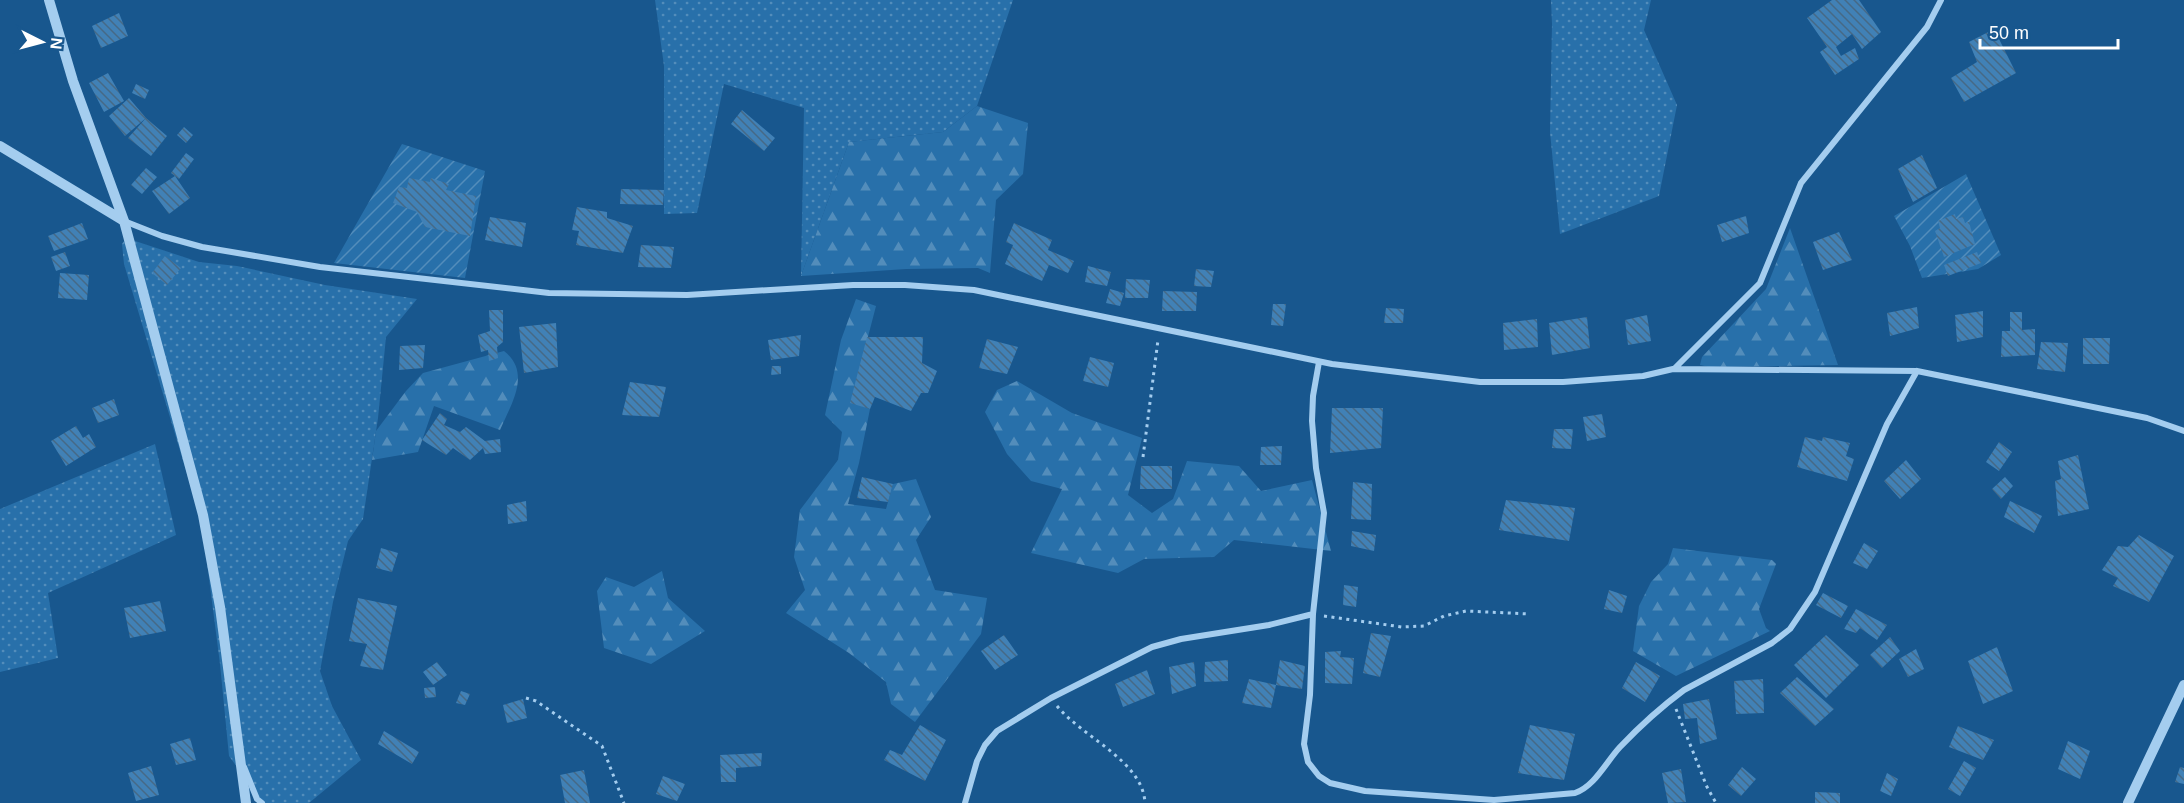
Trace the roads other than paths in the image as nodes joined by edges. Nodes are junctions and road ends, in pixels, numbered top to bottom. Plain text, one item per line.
1 (49, 0) edge
2 (1941, 0) edge
3 (0, 146) edge
4 (124, 220) junction
5 (1319, 362) junction
6 (1673, 369) junction
7 (1917, 371) junction
8 (2184, 431) edge
9 (1313, 614) junction
10 (2183, 690) edge
11 (240, 756) junction
12 (246, 803) edge
13 (262, 803) edge
14 (964, 803) edge
15 (2128, 803) edge

1 - 4 street
2 - 6 street
3 - 4 street
4 - 5 street
4 - 11 street
5 - 6 street
5 - 9 street
6 - 7 street
7 - 8 street
7 - 9 street
9 - 14 street
10 - 15 street
11 - 12 street
11 - 13 street

